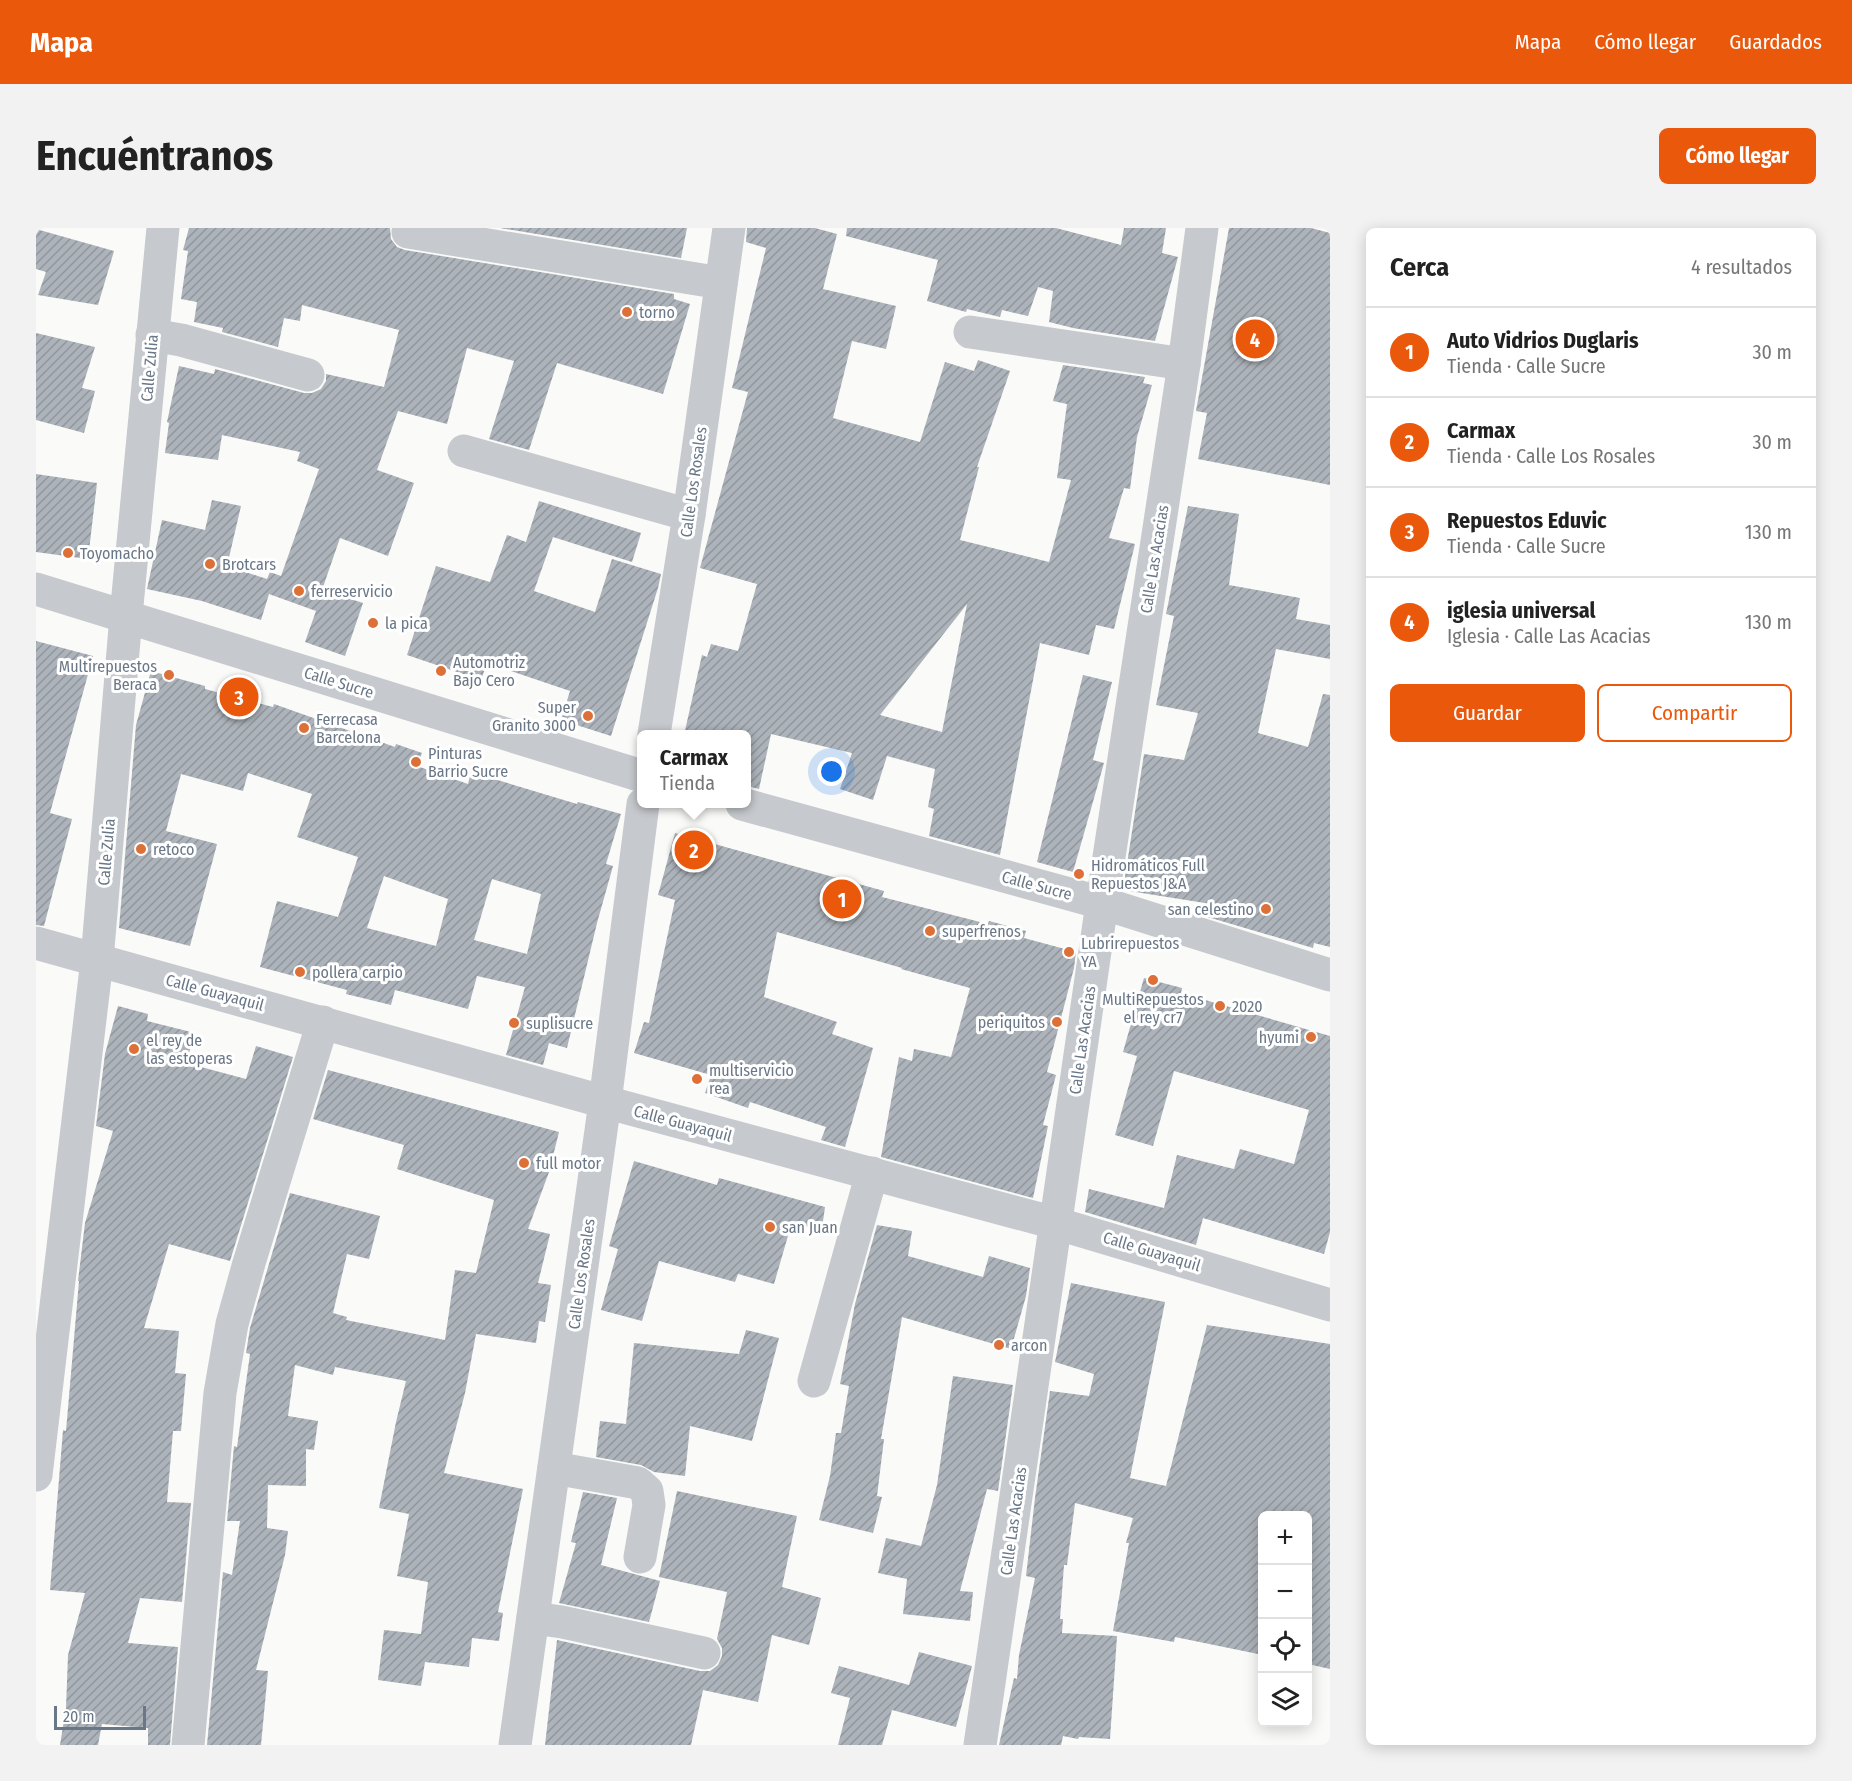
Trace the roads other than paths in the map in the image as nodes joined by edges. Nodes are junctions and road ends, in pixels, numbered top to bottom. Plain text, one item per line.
1 (163, 228) edge
2 (729, 228) edge
3 (1202, 228) edge
4 (408, 232) dead end
5 (721, 283) junction
6 (970, 332) dead end
7 (152, 335) junction
8 (1184, 364) junction
9 (308, 375) dead end
10 (464, 451) dead end
11 (689, 515) junction
12 (36, 589) edge
13 (126, 616) junction
14 (655, 730) edge
15 (637, 774) edge
16 (751, 806) edge
17 (642, 808) edge
18 (1102, 903) junction
19 (36, 943) edge
20 (97, 960) junction
21 (1330, 975) edge
22 (322, 1022) junction
23 (605, 1102) junction
24 (872, 1173) junction
25 (1056, 1223) junction
26 (1330, 1305) edge
27 (814, 1381) dead end
28 (554, 1468) junction
29 (36, 1475) edge
30 (640, 1557) dead end
31 (533, 1618) junction
32 (704, 1653) dead end
33 (188, 1745) edge
34 (515, 1745) edge
35 (980, 1745) edge

1 - 7 street, Calle Zulia
2 - 5 street, Calle Los Rosales
3 - 8 street, Calle Las Acacias
4 - 5 street
5 - 11 street, Calle Los Rosales
6 - 8 street
7 - 9 street
7 - 13 street, Calle Zulia
8 - 18 street, Calle Las Acacias
10 - 11 street
11 - 14 street, Calle Los Rosales
12 - 13 street, Calle Sucre
13 - 15 street, Calle Sucre
13 - 20 street, Calle Zulia
16 - 18 street, Calle Sucre
17 - 23 street, Calle Los Rosales
18 - 21 street, Calle Sucre
18 - 25 street, Calle Las Acacias
19 - 20 street, Calle Guayaquil
20 - 22 street, Calle Guayaquil
20 - 29 street, Calle Zulia
22 - 23 street, Calle Guayaquil
22 - 33 street
23 - 24 street, Calle Guayaquil
23 - 28 street, Calle Los Rosales
24 - 25 street, Calle Guayaquil
24 - 27 street
25 - 26 street, Calle Guayaquil
25 - 35 street, Calle Las Acacias
28 - 30 street
28 - 31 street, Calle Los Rosales
31 - 32 street
31 - 34 street, Calle Los Rosales

